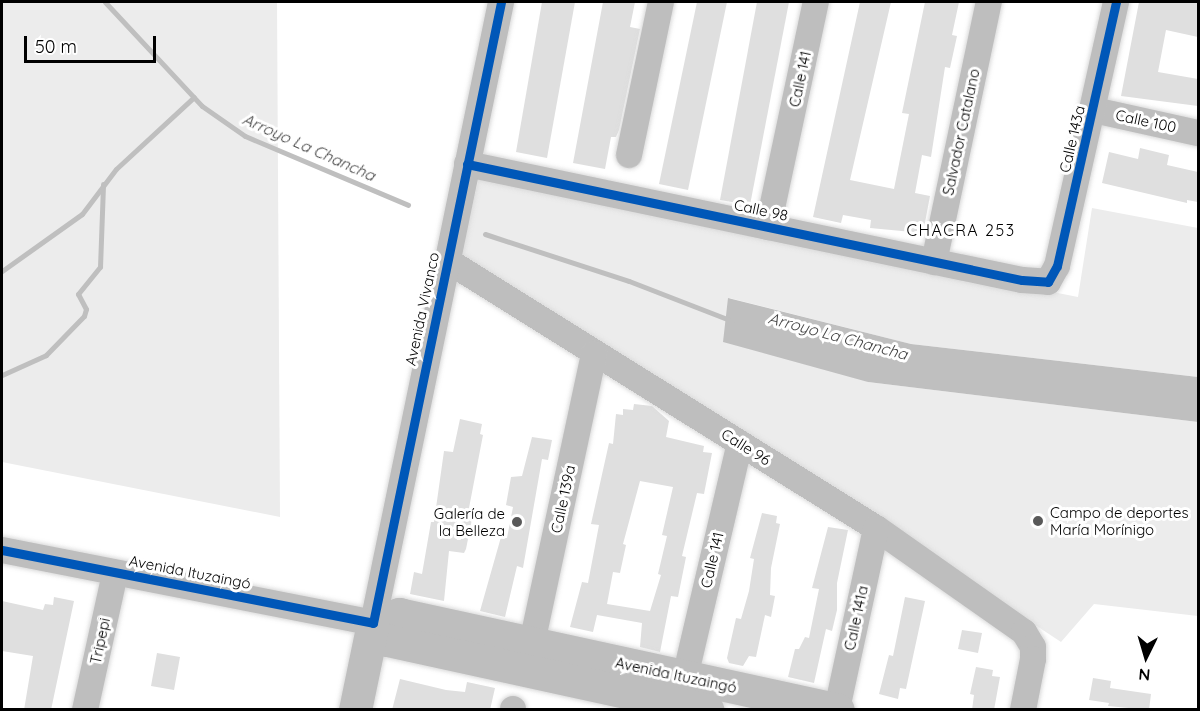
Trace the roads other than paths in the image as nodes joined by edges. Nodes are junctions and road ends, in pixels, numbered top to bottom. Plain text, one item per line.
1 (501, 2) edge
2 (661, 2) edge
3 (816, 2) edge
4 (989, 2) edge
5 (1116, 2) edge
6 (1094, 110) junction
7 (1198, 133) edge
8 (629, 154) dead end
9 (467, 164) junction
10 (768, 227) junction
11 (448, 261) junction
12 (934, 262) junction
13 (1048, 282) joint
14 (594, 354) junction
15 (740, 443) junction
16 (876, 528) junction
17 (2, 550) edge
18 (115, 573) junction
19 (373, 623) junction
20 (532, 643) junction
21 (687, 700) edge
22 (838, 709) edge
23 (85, 710) edge
24 (355, 710) edge
25 (1023, 710) edge

1 - 9 street, Avenida Vivanco
2 - 8 street
3 - 10 street, Calle 141
4 - 12 street, Salvador Catalano
5 - 6 street, Calle 143a
6 - 7 street, Calle 100
6 - 13 street, Calle 143a
9 - 10 street, Calle 98
9 - 11 street, Avenida Vivanco
10 - 12 street, Calle 98
11 - 14 street, Calle 96
11 - 19 street, Avenida Vivanco
12 - 13 street, Calle 98
14 - 15 street, Calle 96
14 - 20 street, Calle 139a
15 - 16 street, Calle 96
15 - 21 street, Calle 141
16 - 22 street, Calle 141a
16 - 25 street, Calle 96
17 - 18 street, Avenida Ituzaingó
18 - 19 street, Avenida Ituzaingó
18 - 23 street, Tripepi
19 - 20 main road, Avenida Ituzaingó
19 - 21 main road, Avenida Ituzaingó
19 - 24 main road, Avenida Vivanco
20 - 21 main road, Avenida Ituzaingó
21 - 22 main road, Avenida Ituzaingó

